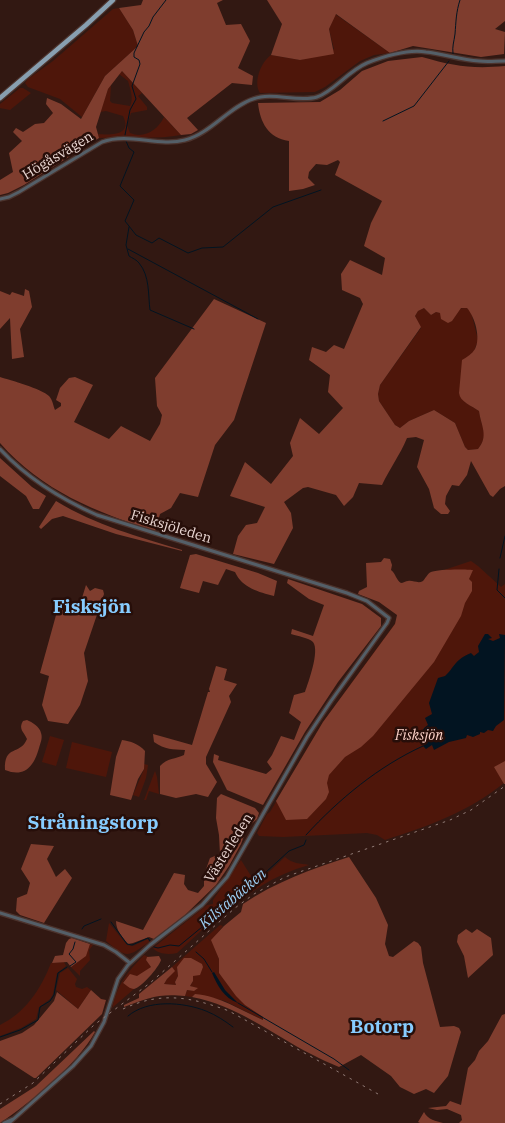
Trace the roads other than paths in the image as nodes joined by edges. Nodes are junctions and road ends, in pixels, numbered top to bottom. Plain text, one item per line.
1 (114, 0) edge
2 (505, 61) edge
3 (0, 98) edge
4 (0, 199) edge
5 (0, 449) edge
6 (352, 595) joint
7 (0, 913) edge
8 (130, 963) junction
9 (13, 1119) junction
10 (4, 1123) edge
11 (10, 1123) edge

1 - 3 main road
2 - 4 street, Högåsvägen
5 - 6 street, Fisksjöleden
6 - 8 street, Västerleden
7 - 8 street
8 - 9 street, Västerleden
9 - 10 street, Västerleden
9 - 11 street, Västerleden

